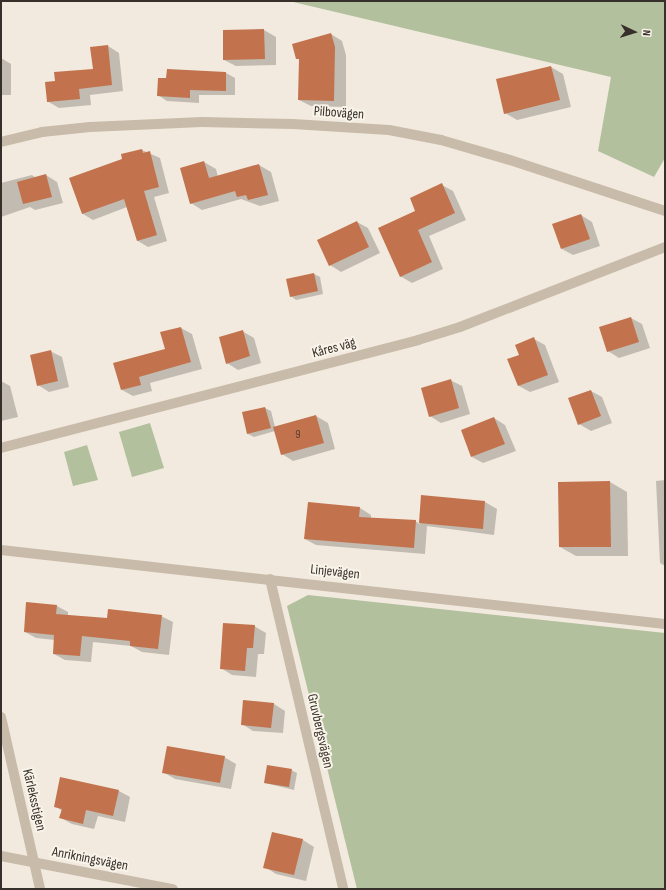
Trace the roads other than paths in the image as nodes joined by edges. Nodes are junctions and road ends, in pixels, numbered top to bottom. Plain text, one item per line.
1 (1, 142) edge
2 (665, 211) edge
3 (665, 248) edge
4 (1, 448) edge
5 (1, 550) edge
6 (270, 579) junction
7 (665, 624) edge
8 (1, 717) edge
9 (1, 856) edge
10 (34, 862) junction
11 (40, 889) edge
12 (173, 889) edge
13 (343, 889) edge

1 - 2 street, Pilbovägen
3 - 4 street, Kåres väg
5 - 6 street, Linjevägen
6 - 7 street, Linjevägen
6 - 13 street, Gruvbergsvägen
8 - 10 street, Kärleksstigen
9 - 10 street, Anrikningsvägen
10 - 11 street, Kärleksstigen
10 - 12 street, Anrikningsvägen

